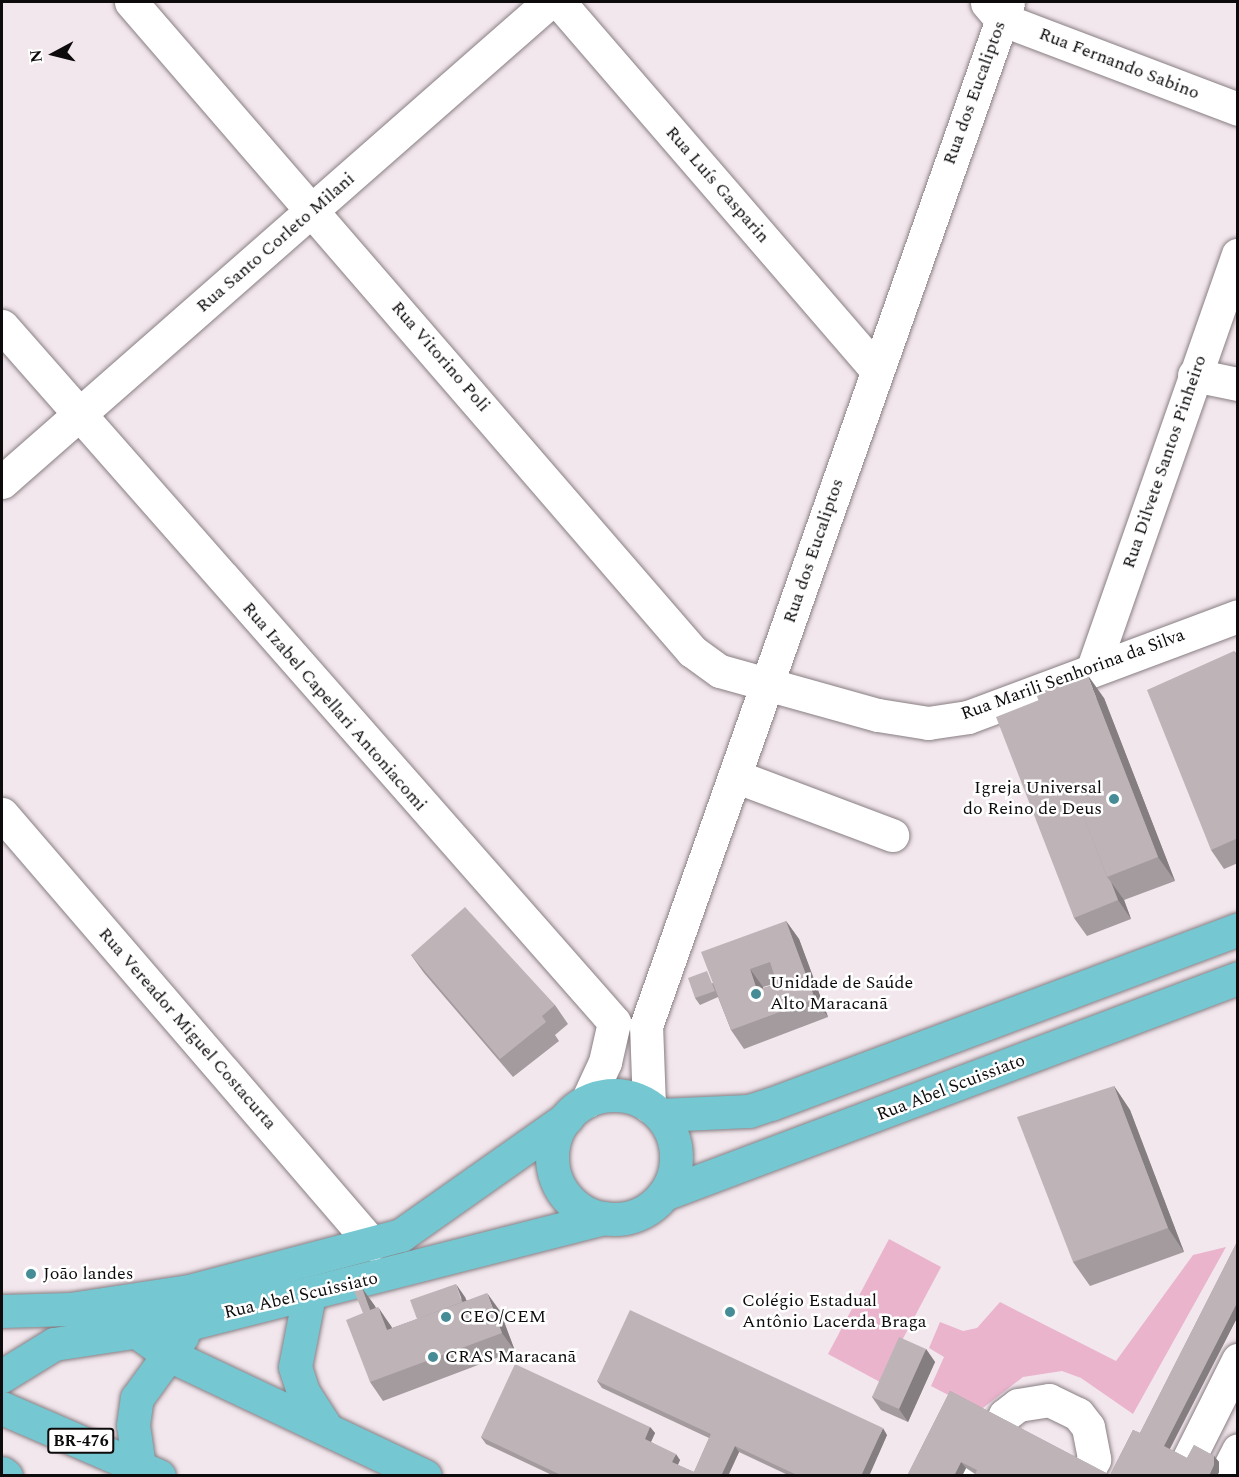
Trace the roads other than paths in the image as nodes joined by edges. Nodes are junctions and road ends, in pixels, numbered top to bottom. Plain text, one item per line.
1 (131, 2) edge
2 (549, 2) edge
3 (559, 2) edge
4 (998, 7) edge
5 (1238, 109) edge
6 (314, 211) junction
7 (1238, 255) edge
8 (2, 326) edge
9 (876, 369) junction
10 (1194, 375) junction
11 (1238, 384) edge
12 (78, 415) junction
13 (2, 482) edge
14 (1238, 616) edge
15 (1093, 668) junction
16 (767, 687) junction
17 (735, 776) junction
18 (2, 814) edge
19 (892, 836) dead end
20 (1238, 929) edge
21 (1238, 978) edge
22 (614, 1022) junction
23 (646, 1026) junction
24 (577, 1110) junction
25 (655, 1110) junction
26 (664, 1194) junction
27 (604, 1218) junction
28 (372, 1244) junction
29 (309, 1295) junction
30 (133, 1299) junction
31 (4, 1308) edge
32 (192, 1323) junction
33 (137, 1332) junction
34 (169, 1355) junction
35 (1238, 1360) edge
36 (2, 1376) edge
37 (2, 1408) edge
38 (324, 1424) junction
39 (1238, 1450) edge
40 (149, 1471) edge
41 (2, 1473) edge
42 (6, 1476) edge
43 (425, 1476) edge
44 (974, 1476) edge
45 (1086, 1476) edge
46 (1180, 1476) edge
47 (1225, 1476) edge

1 - 6 street, Rua Vitorino Poli
2 - 6 street, Rua Santo Corleto Milani
3 - 9 street, Rua Luís Gasparin
4 - 5 street, Rua Fernando Sabino
4 - 9 street, Rua dos Eucaliptos
6 - 12 street, Rua Santo Corleto Milani
6 - 16 street, Rua Vitorino Poli
7 - 10 street, Rua Dilvete Santos Pinheiro
8 - 12 street, Rua Izabel Capellari Antoniacomi
9 - 16 street, Rua dos Eucaliptos
10 - 11 street
10 - 15 street, Rua Dilvete Santos Pinheiro
12 - 13 street, Rua Santo Corleto Milani
12 - 22 street, Rua Izabel Capellari Antoniacomi
14 - 15 street, Rua Marili Senhorina da Silva
15 - 16 street, Rua Marili Senhorina da Silva
16 - 17 street, Rua dos Eucaliptos
17 - 19 street
17 - 23 street, Rua dos Eucaliptos
18 - 28 street, Rua Vereador Miguel Costacurta
20 - 25 main road
21 - 26 main road, Rua Abel Scuissiato
22 - 23 street
22 - 24 street
23 - 25 street, Rua dos Eucaliptos
24 - 25 main road
24 - 27 main road
24 - 28 main road, Rua Abel Scuissiato
25 - 26 main road
26 - 27 main road
27 - 29 main road, Rua Abel Scuissiato
28 - 30 main road, Rua Abel Scuissiato
29 - 32 main road, Rua Abel Scuissiato
29 - 38 main road
30 - 31 main road, Rua Abel Scuissiato
30 - 33 main road
32 - 33 main road, Rua Abel Scuissiato
32 - 34 main road
33 - 34 main road
33 - 36 main road, Rua Abel Scuissiato
34 - 38 main road
34 - 40 main road
35 - 46 street
37 - 40 main road, BR-476
38 - 43 main road
39 - 47 street
41 - 42 main road
44 - 45 street

